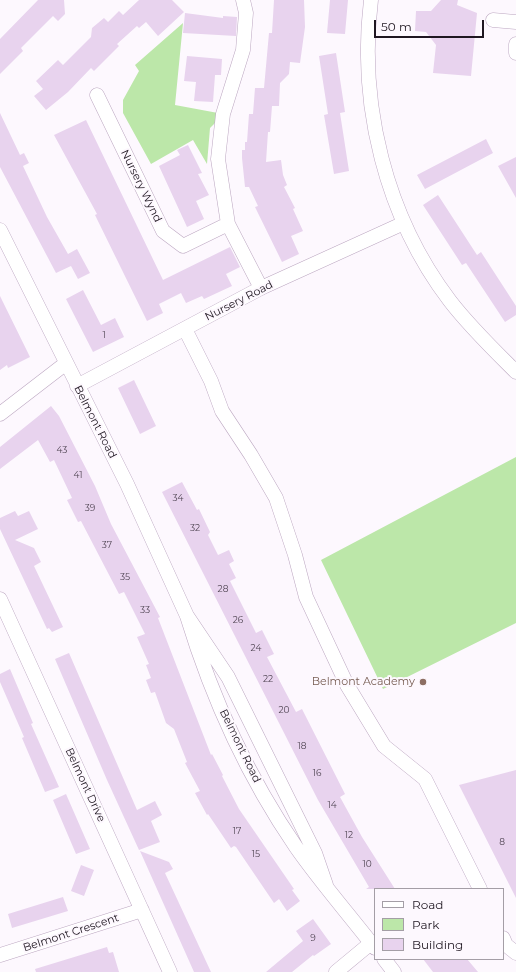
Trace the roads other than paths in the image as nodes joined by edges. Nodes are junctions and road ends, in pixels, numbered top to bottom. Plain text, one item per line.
1 (242, 0) edge
2 (371, 0) edge
3 (493, 20) dead end
4 (516, 22) edge
5 (516, 44) edge
6 (516, 53) edge
7 (97, 95) dead end
8 (404, 222) junction
9 (228, 224) junction
10 (0, 230) edge
11 (261, 288) junction
12 (185, 329) junction
13 (65, 364) junction
14 (516, 372) edge
15 (77, 386) junction
16 (0, 414) edge
17 (1, 605) edge
18 (188, 616) junction
19 (326, 885) junction
20 (480, 888) edge
21 (142, 910) junction
22 (504, 940) edge
23 (373, 946) edge
24 (516, 953) edge
25 (0, 955) edge
26 (385, 960) edge
27 (170, 972) edge
28 (336, 972) edge
29 (394, 972) edge

1 - 9 street
2 - 8 street
3 - 4 street
5 - 6 street
7 - 9 street, Nursery Wynd
8 - 11 street, Nursery Road
8 - 14 street
9 - 11 street
10 - 13 street, Belmont Road
11 - 12 street, Nursery Road
12 - 15 street, Nursery Road
12 - 20 street
13 - 15 street, Belmont Road
13 - 16 street
15 - 18 street, Belmont Road
17 - 21 street, Belmont Drive
18 - 19 street, Belmont Road
18 - 19 street, Belmont Road
19 - 23 street, Belmont Road
21 - 25 street, Belmont Crescent
21 - 27 street, Belmont Drive
22 - 24 street
23 - 28 street
26 - 29 street

